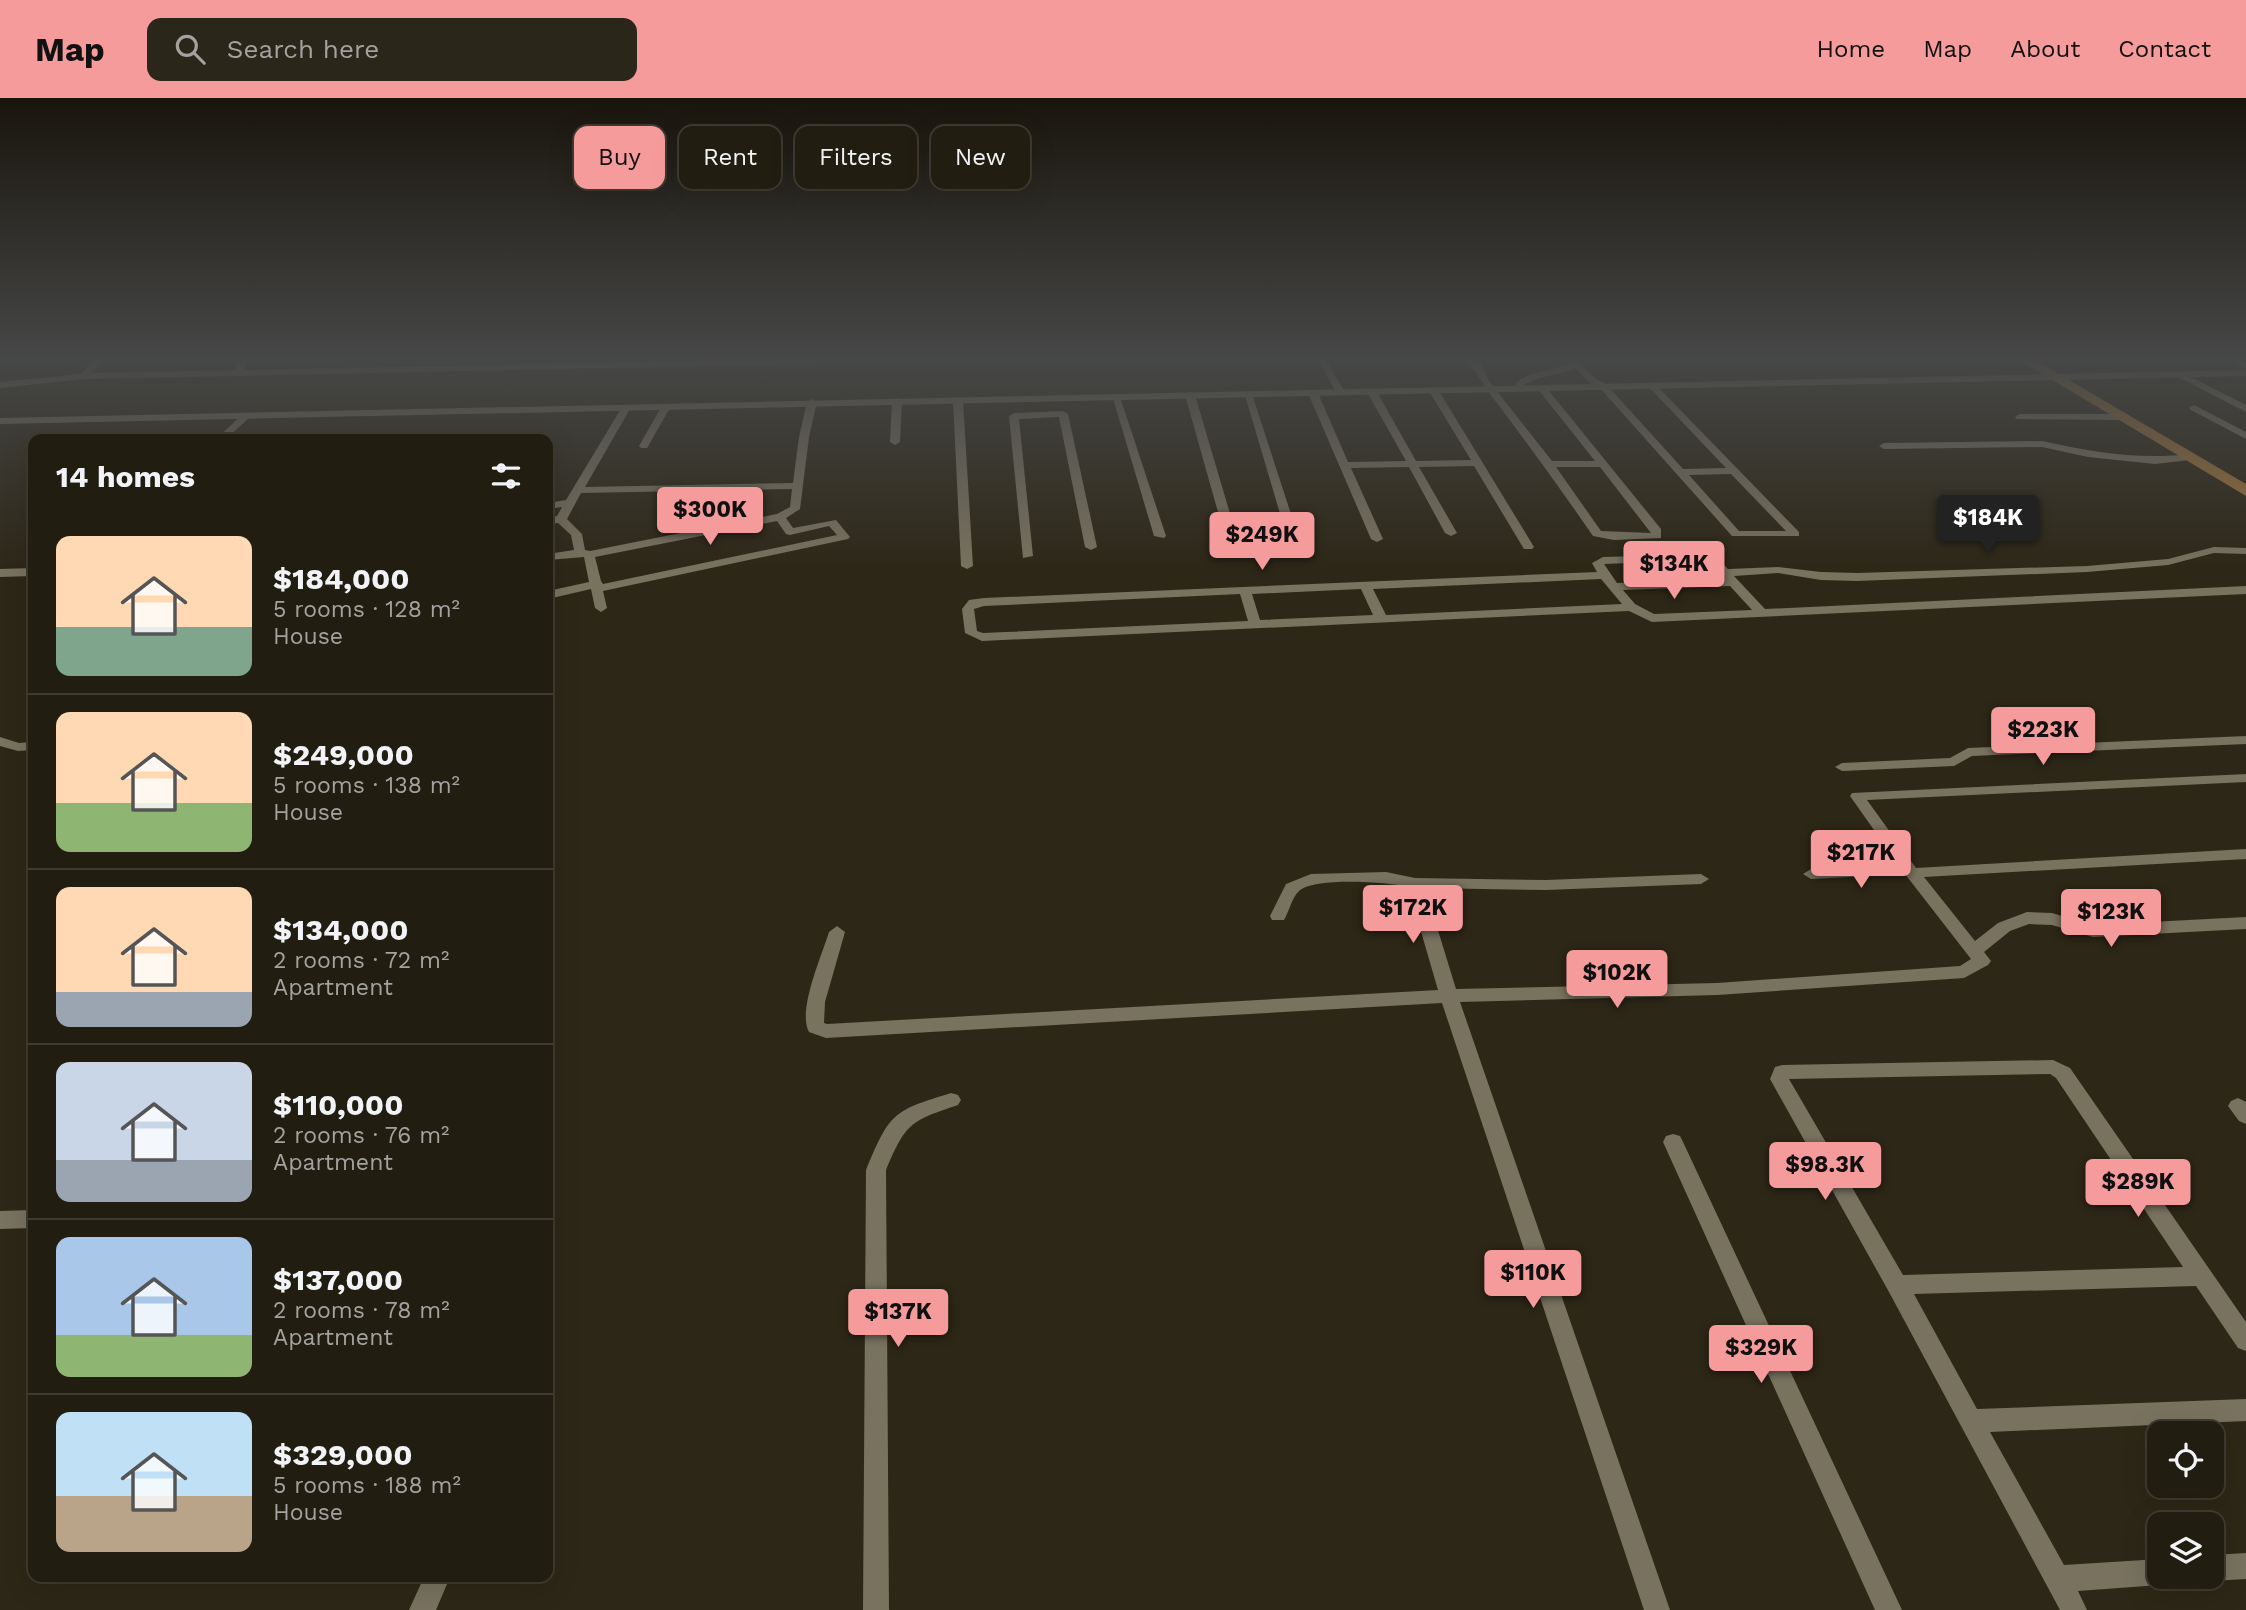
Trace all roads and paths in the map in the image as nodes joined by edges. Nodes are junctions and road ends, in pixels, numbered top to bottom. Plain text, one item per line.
1 (613, 431) edge
2 (652, 431) edge
3 (807, 431) edge
4 (896, 431) edge
5 (960, 431) edge
6 (1015, 431) edge
7 (1066, 431) edge
8 (1126, 431) edge
9 (1200, 431) edge
10 (1259, 431) edge
11 (1329, 431) edge
12 (1393, 431) edge
13 (1458, 431) edge
14 (1523, 431) edge
15 (1577, 431) edge
16 (1642, 431) edge
17 (1695, 431) edge
18 (2146, 431) edge
19 (895, 442) dead end
20 (644, 446) dead end
21 (1884, 446) dead end
22 (2190, 457) junction
23 (1478, 463) junction
24 (1410, 464) junction
25 (1549, 464) junction
26 (1604, 464) junction
27 (1343, 465) junction
28 (1734, 471) junction
29 (1679, 472) junction
30 (798, 486) junction
31 (580, 490) junction
32 (2246, 491) edge
33 (572, 503) junction
34 (553, 505) edge
35 (780, 517) junction
36 (561, 519) junction
37 (553, 520) edge
38 (1451, 533) dead end
39 (1160, 536) dead end
40 (1377, 539) dead end
41 (1233, 544) dead end
42 (1091, 547) dead end
43 (1528, 547) dead end
44 (2246, 551) edge
45 (584, 554) junction
46 (1298, 554) dead end
47 (1027, 556) dead end
48 (553, 557) edge
49 (967, 566) dead end
50 (28, 572) edge
51 (0, 573) edge
52 (1604, 575) junction
53 (1729, 578) junction
54 (1365, 585) junction
55 (598, 586) junction
56 (1614, 587) junction
57 (1244, 589) junction
58 (2246, 590) edge
59 (553, 594) edge
60 (1631, 607) junction
61 (601, 608) dead end
62 (1763, 614) junction
63 (1381, 618) junction
64 (1255, 624) junction
65 (2246, 740) edge
66 (0, 741) edge
67 (28, 746) edge
68 (1842, 767) dead end
69 (2246, 778) edge
70 (2246, 854) edge
71 (1910, 871) junction
72 (1811, 873) dead end
73 (1700, 879) dead end
74 (1415, 883) junction
75 (1278, 916) dead end
76 (2246, 923) edge
77 (837, 932) dead end
78 (1975, 951) junction
79 (1449, 996) junction
80 (951, 1100) dead end
81 (1672, 1142) dead end
82 (28, 1219) edge
83 (0, 1220) edge
84 (2203, 1276) junction
85 (1898, 1285) junction
86 (2246, 1341) edge
87 (2246, 1410) edge
88 (1972, 1421) junction
89 (2246, 1566) edge
90 (2224, 1567) edge
91 (2147, 1573) edge
92 (2057, 1579) junction
93 (435, 1582) edge
94 (422, 1610) edge
95 (876, 1610) edge
96 (1657, 1610) edge
97 (1889, 1610) edge
98 (2074, 1610) edge

1 - 31 street
2 - 20 street
3 - 30 street
4 - 19 street
5 - 49 street
6 - 47 street
7 - 42 street
8 - 39 street
9 - 41 street
10 - 46 street
11 - 27 street
12 - 24 street
13 - 23 street
14 - 25 street
15 - 26 street
16 - 29 street
17 - 28 street
18 - 22 main road
21 - 22 street
22 - 32 main road
23 - 24 street
23 - 43 street
24 - 27 street
24 - 38 street
25 - 26 street
25 - 26 street
27 - 40 street
28 - 29 street
28 - 29 street
30 - 31 street
30 - 35 street
31 - 33 street
33 - 34 street
33 - 36 street
35 - 45 street
35 - 55 street
36 - 37 street
36 - 45 street
44 - 53 street
45 - 48 street
45 - 55 street
50 - 51 street
52 - 53 street
52 - 54 street
52 - 56 street
53 - 56 street
53 - 62 street
54 - 57 street
54 - 63 street
55 - 59 street
55 - 61 street
56 - 60 street
57 - 64 street
57 - 64 street
58 - 62 street
60 - 62 street
60 - 63 street
63 - 64 street
65 - 68 street
66 - 67 street
69 - 71 street
70 - 71 street
71 - 72 street
71 - 78 street
73 - 74 street
74 - 75 street
74 - 79 street
76 - 78 street
77 - 79 street
78 - 79 street
79 - 96 street
80 - 95 street
81 - 97 street
82 - 83 street
84 - 85 street
84 - 85 street
84 - 86 street
85 - 88 street
87 - 88 street
88 - 92 street
89 - 90 street
91 - 92 street
92 - 98 street
93 - 94 street

